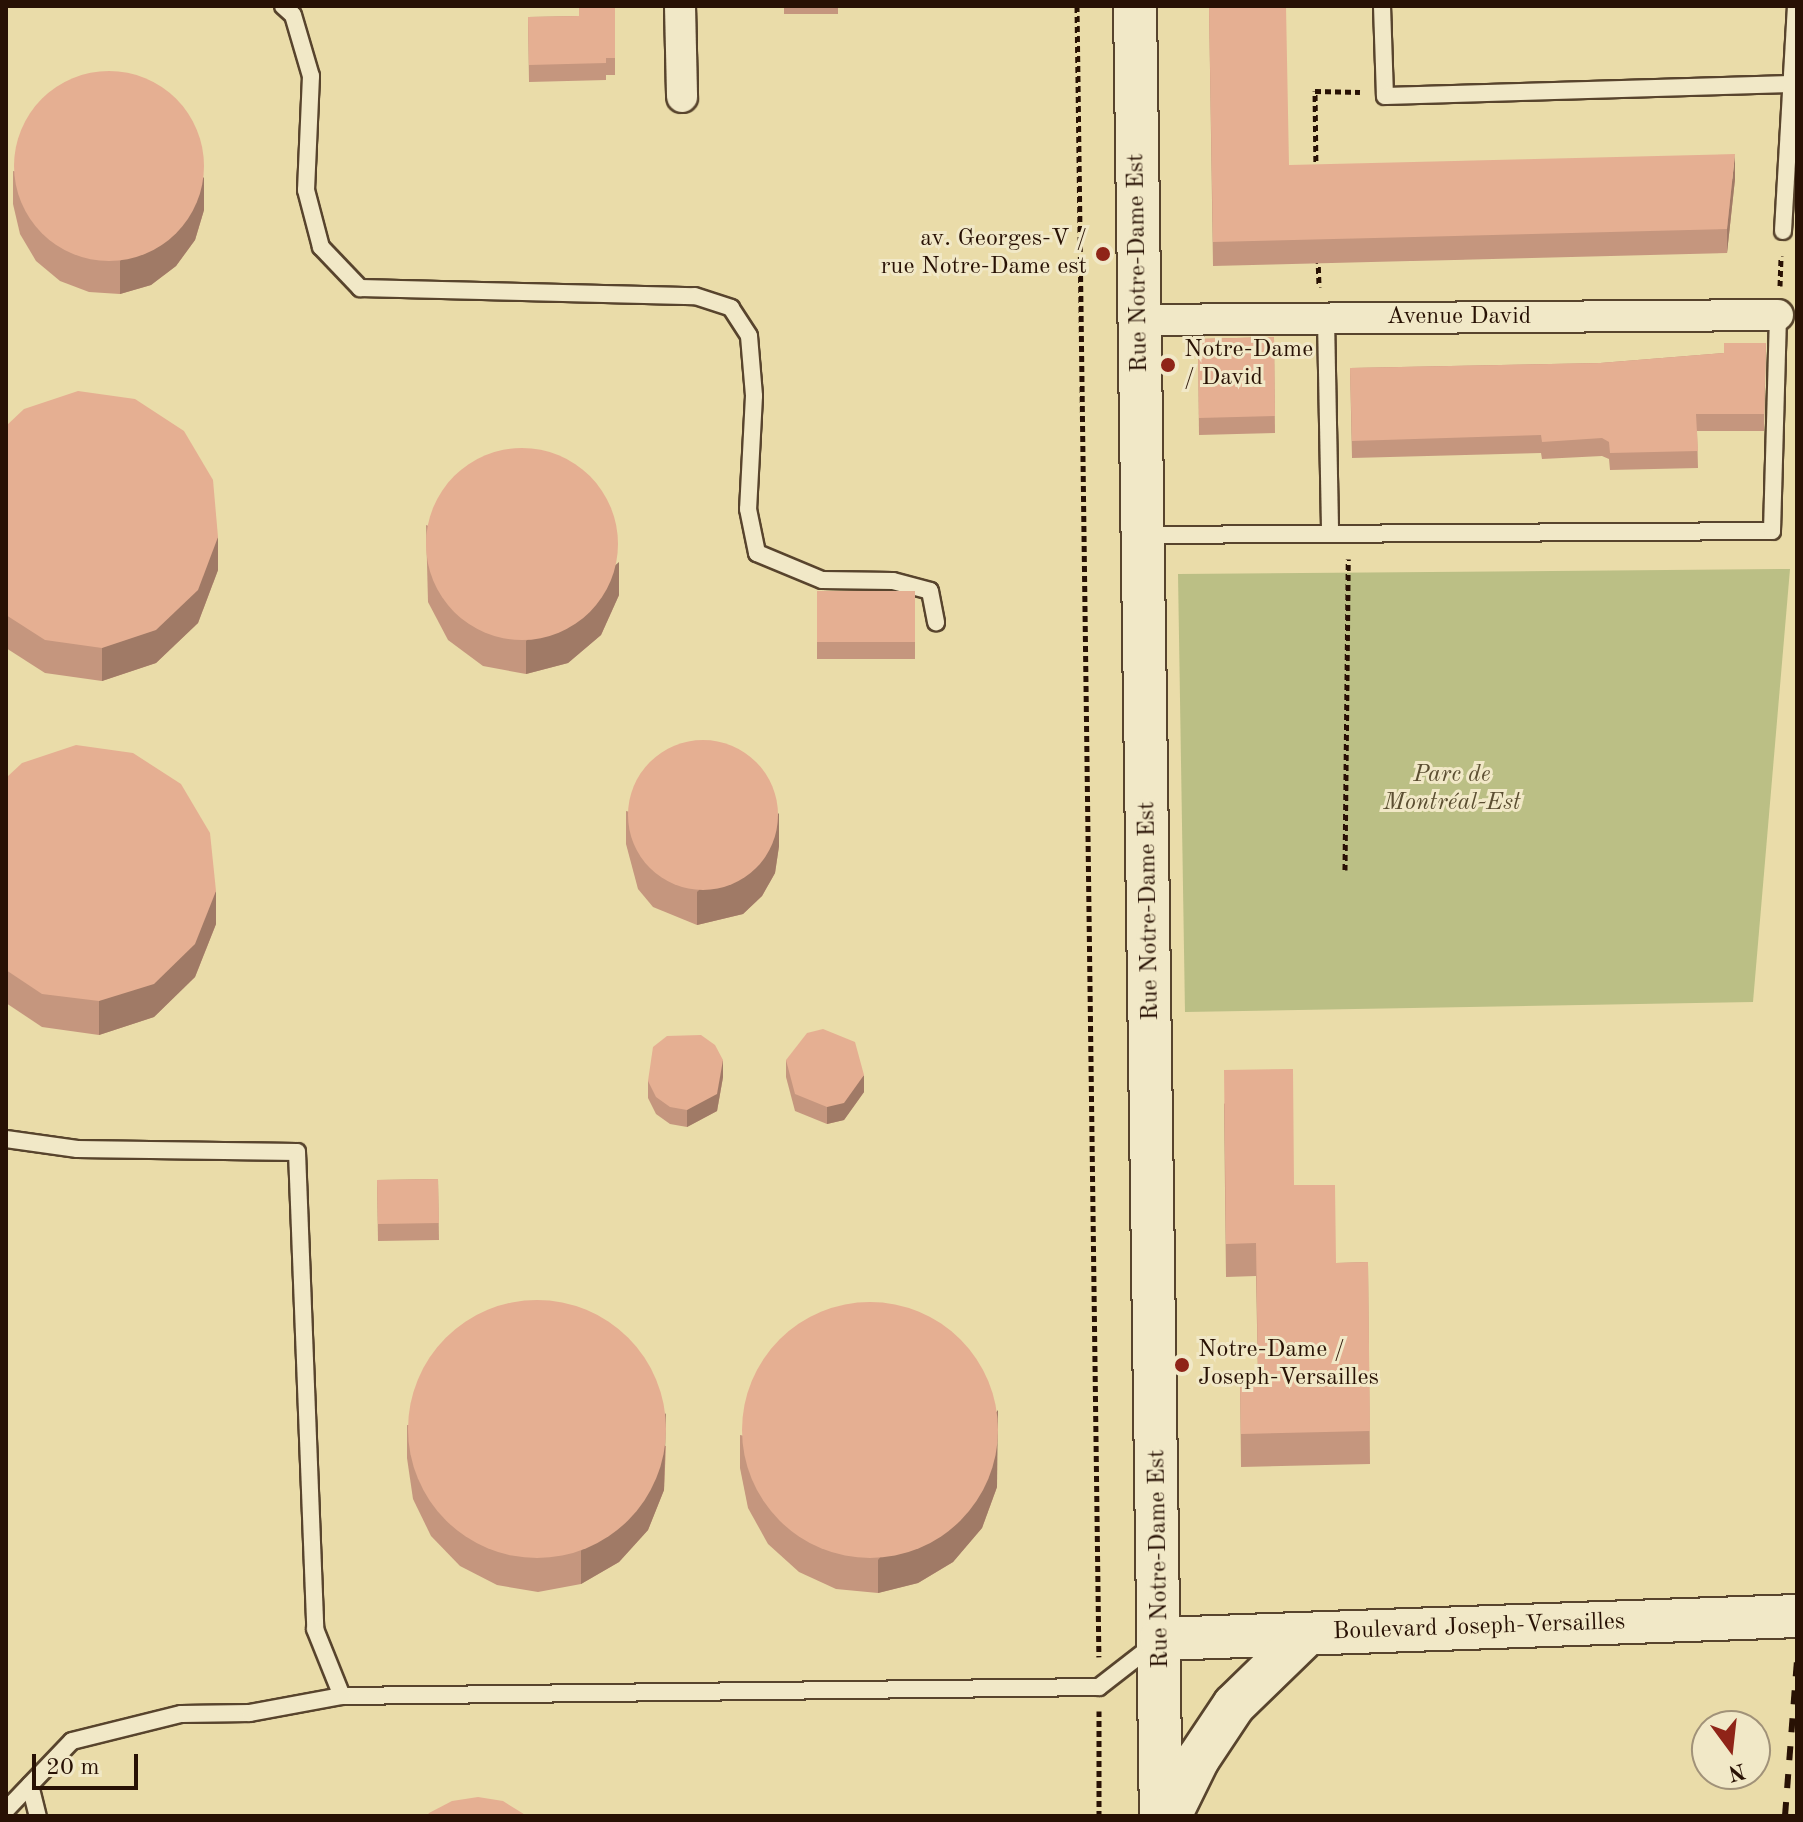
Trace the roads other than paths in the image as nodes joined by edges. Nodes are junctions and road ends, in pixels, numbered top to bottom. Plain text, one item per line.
1 (283, 6) edge
2 (680, 6) edge
3 (1135, 6) edge
4 (1382, 6) edge
5 (1796, 6) edge
6 (1791, 84) junction
7 (682, 97) dead end
8 (1783, 231) road end
9 (1778, 315) joint
10 (1326, 319) junction
11 (1140, 320) junction
12 (1330, 534) junction
13 (1144, 535) junction
14 (936, 622) dead end
15 (6, 1139) edge
16 (1797, 1616) edge
17 (1307, 1634) junction
18 (1161, 1639) junction
19 (342, 1696) junction
20 (30, 1785) junction
21 (6, 1810) edge
22 (38, 1816) edge
23 (1161, 1816) edge
24 (1170, 1816) edge

1 - 14 lane
2 - 7 street
3 - 11 main road, Rue Notre-Dame Est
4 - 6 lane
5 - 6 lane
6 - 8 lane
9 - 10 street, Avenue David
9 - 12 lane
10 - 11 street, Avenue David
10 - 12 lane
11 - 13 main road, Rue Notre-Dame Est
12 - 13 lane
13 - 18 main road, Rue Notre-Dame Est
15 - 19 lane
16 - 17 main road, Boulevard Joseph-Versailles
17 - 18 main road, Boulevard Joseph-Versailles
17 - 24 main road
18 - 19 lane
18 - 23 main road, Rue Notre-Dame Est
19 - 20 lane
20 - 21 lane
20 - 22 lane

